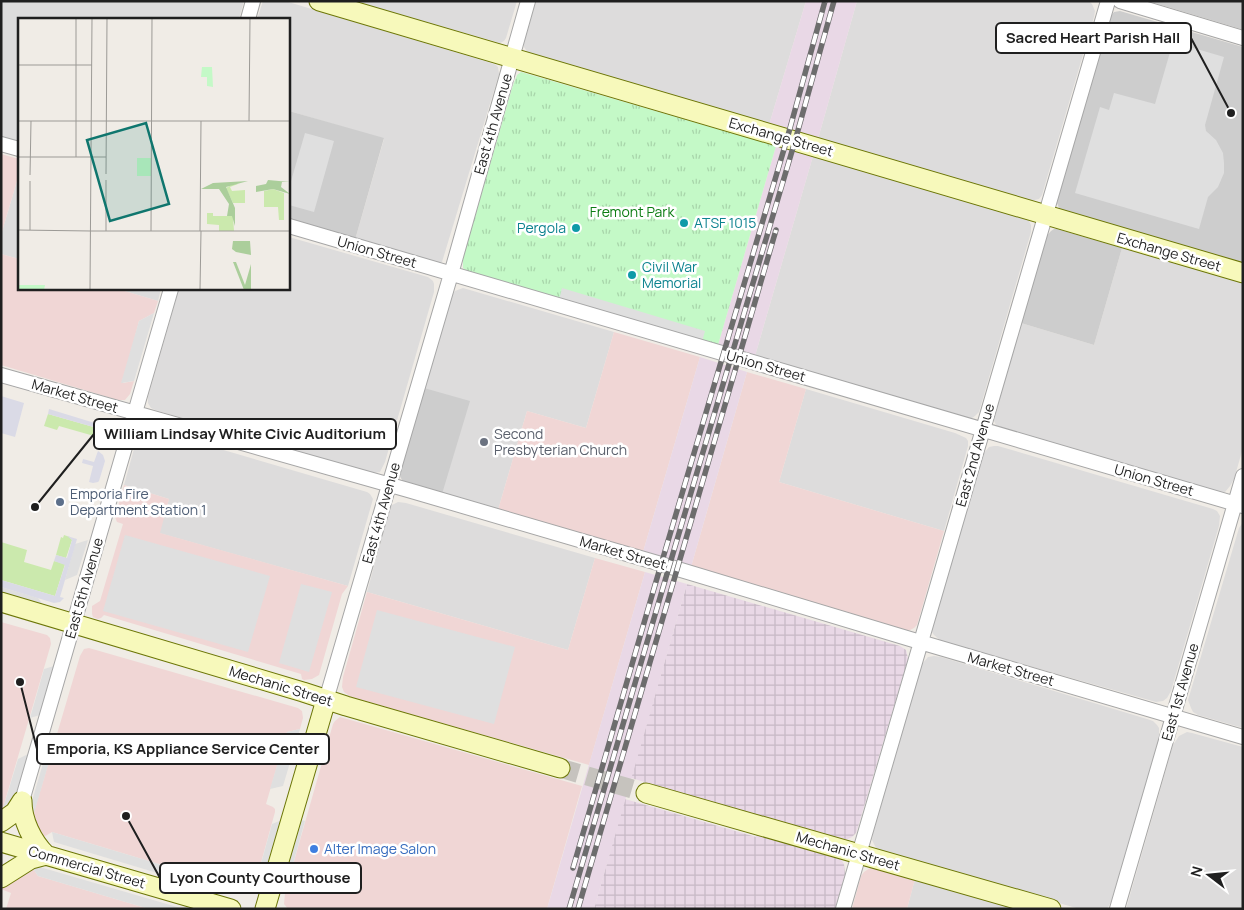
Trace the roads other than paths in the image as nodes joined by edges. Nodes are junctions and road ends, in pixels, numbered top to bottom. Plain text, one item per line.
1 (253, 1) edge
2 (319, 1) edge
3 (528, 1) edge
4 (1108, 1) edge
5 (1120, 1) edge
6 (248, 18) edge
7 (1243, 38) edge
8 (512, 58) junction
9 (1, 144) edge
10 (18, 149) edge
11 (1045, 215) junction
12 (290, 226) edge
13 (1243, 273) edge
14 (451, 274) junction
15 (171, 290) edge
16 (1, 375) edge
17 (135, 414) junction
18 (983, 429) junction
19 (1243, 476) edge
20 (389, 485) junction
21 (1239, 504) edge
22 (1, 602) edge
23 (74, 623) junction
24 (920, 642) junction
25 (326, 700) junction
26 (1173, 716) junction
27 (1243, 736) edge
28 (560, 768) tunnel mouth
29 (646, 793) tunnel mouth
30 (22, 801) junction
31 (1, 822) edge
32 (1, 842) edge
33 (859, 854) junction
34 (46, 855) junction
35 (1, 878) edge
36 (231, 909) edge
37 (265, 909) edge
38 (843, 909) edge
39 (1051, 909) edge
40 (1117, 909) edge

1 - 6 street
2 - 8 street, Exchange Street
3 - 8 street, East 4th Avenue
4 - 11 street, East 2nd Avenue
5 - 7 street
8 - 11 street, Exchange Street
8 - 14 street, East 4th Avenue
9 - 10 street
11 - 13 street, Exchange Street
11 - 18 street, East 2nd Avenue
12 - 14 street, Union Street
14 - 18 street, Union Street
14 - 20 street, East 4th Avenue
15 - 17 street, East 5th Avenue
16 - 17 street, Market Street
17 - 20 street, Market Street
17 - 23 street, East 5th Avenue
18 - 21 street, Union Street
18 - 24 street, East 2nd Avenue
19 - 21 street, East 1st Avenue
20 - 24 street, Market Street
20 - 25 street, East 4th Avenue
21 - 26 street, East 1st Avenue
22 - 23 street, Mechanic Street
23 - 25 street, Mechanic Street
23 - 30 street, East 5th Avenue
24 - 26 street, Market Street
24 - 33 street, East 2nd Avenue
25 - 28 street, Mechanic Street
25 - 37 street, East 4th Avenue
26 - 27 street, Market Street
26 - 40 street, East 1st Avenue
29 - 33 street, Mechanic Street
30 - 31 street
30 - 34 street
32 - 34 street, Commercial Street
33 - 38 street, East 2nd Avenue
33 - 39 street, Mechanic Street
34 - 35 street
34 - 36 street, Commercial Street

